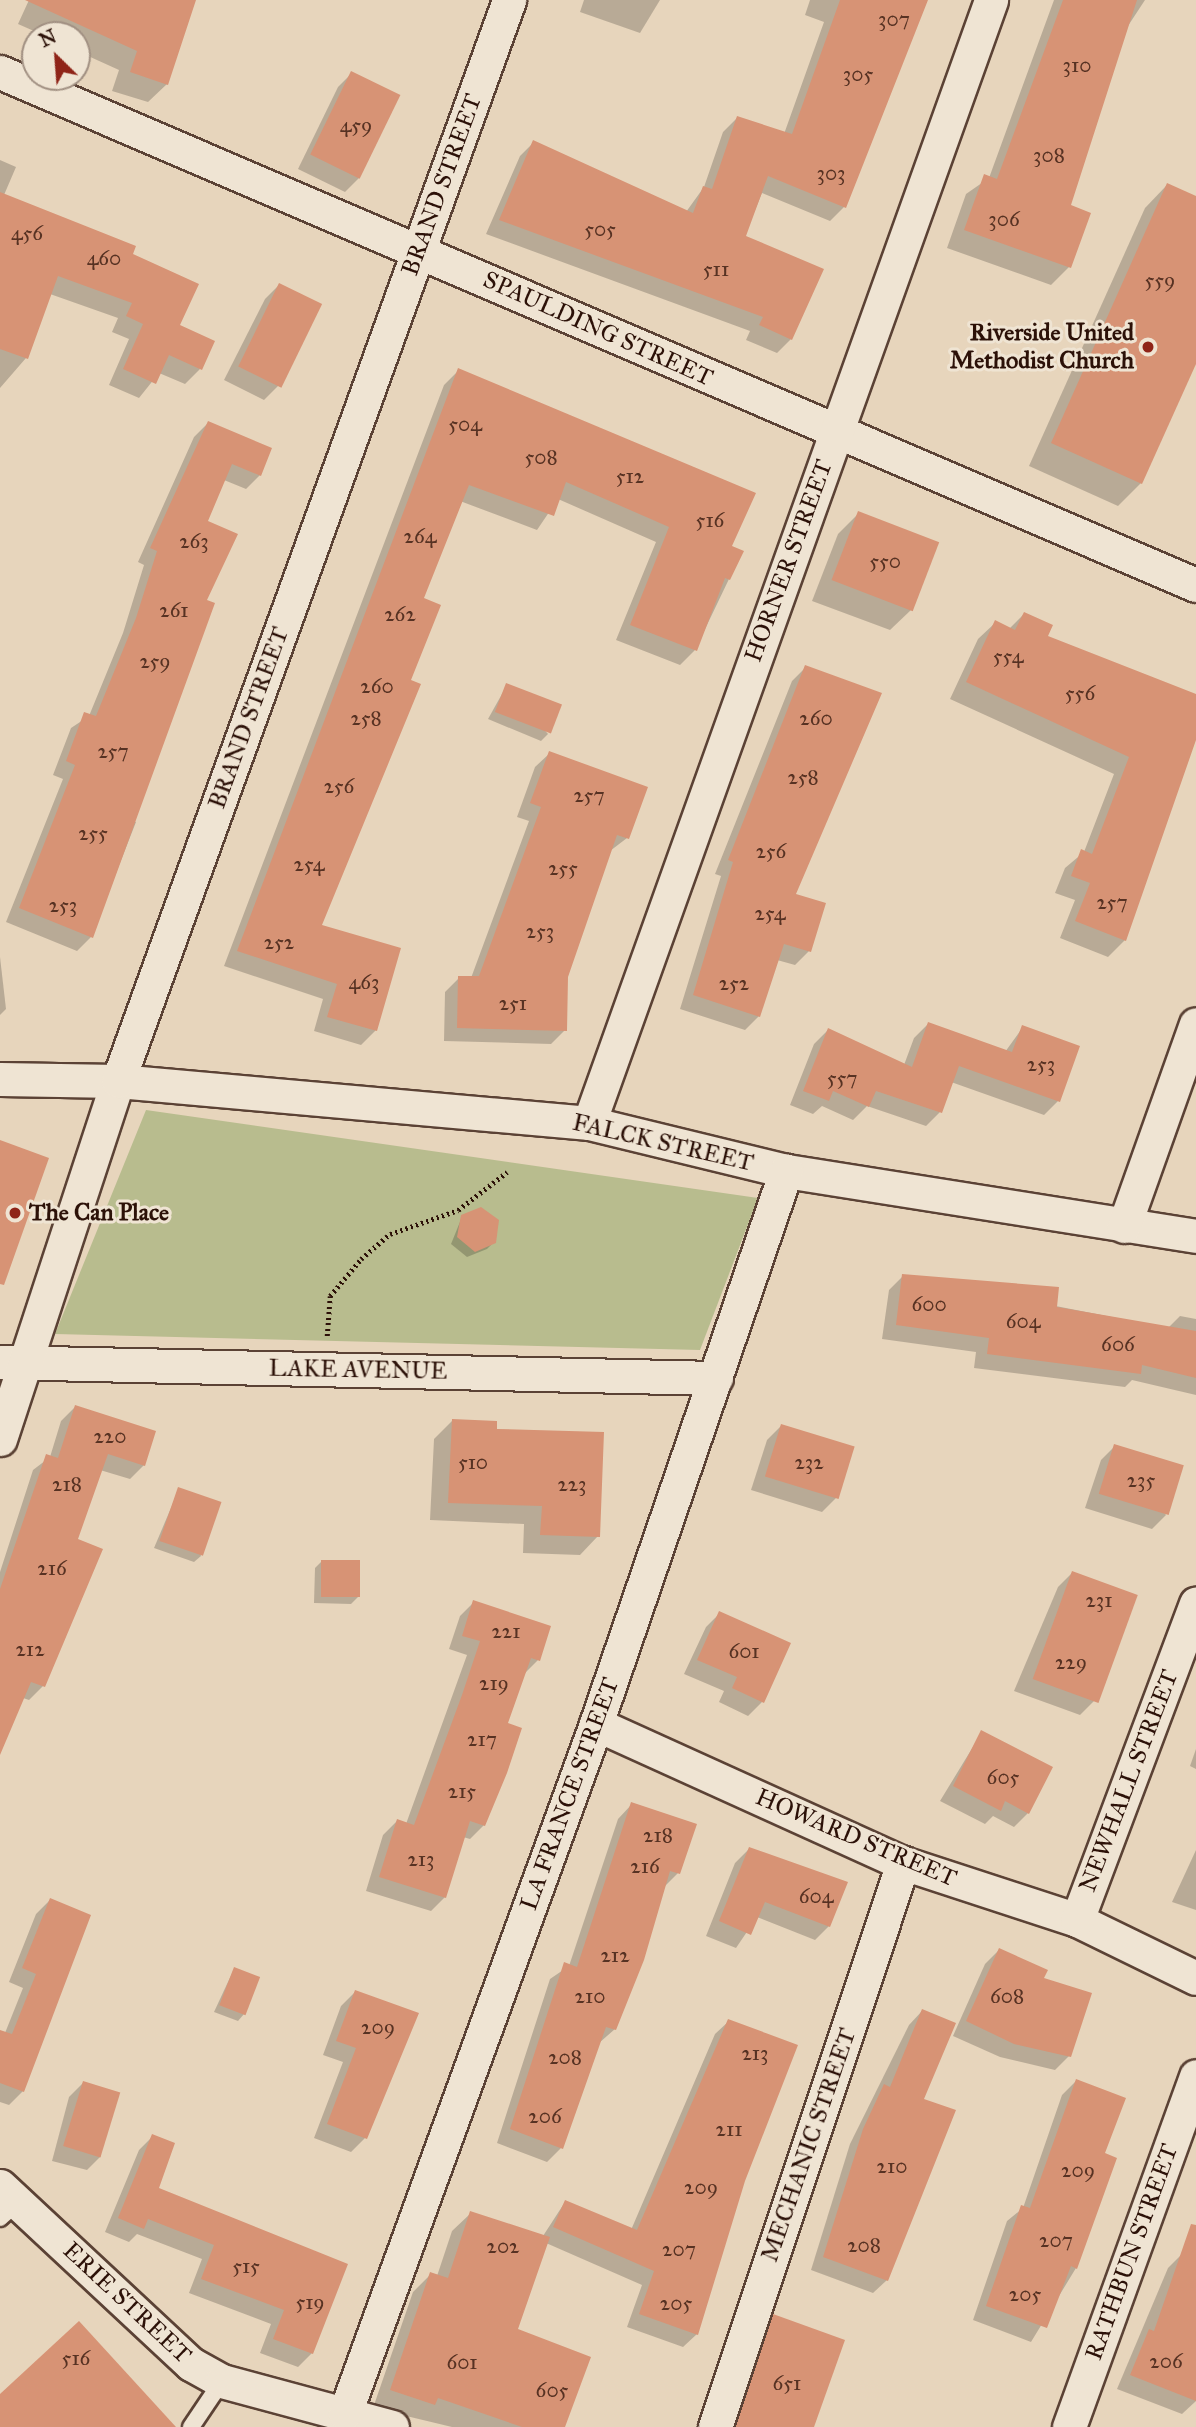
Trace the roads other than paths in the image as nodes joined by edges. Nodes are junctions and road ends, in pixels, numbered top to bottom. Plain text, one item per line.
1 (509, 0) edge
2 (991, 0) edge
3 (0, 72) edge
4 (418, 251) junction
5 (835, 432) junction
6 (1196, 585) edge
7 (1196, 1024) edge
8 (0, 1079) edge
9 (118, 1081) junction
10 (589, 1123) junction
11 (786, 1171) junction
12 (1124, 1226) junction
13 (1196, 1237) edge
14 (15, 1363) edge
15 (716, 1378) junction
16 (0, 1439) edge
17 (1196, 1604) edge
18 (596, 1724) junction
19 (903, 1863) junction
20 (1077, 1920) junction
21 (1196, 1978) edge
22 (1196, 2076) edge
23 (6, 2202) edge
24 (222, 2381) junction
25 (343, 2420) edge
26 (191, 2427) edge
27 (392, 2427) edge
28 (715, 2427) edge
29 (1069, 2427) edge

1 - 4 street, BRAND STREET
2 - 5 street, HORNER STREET
3 - 4 street, SPAULDING STREET
4 - 5 street, SPAULDING STREET
4 - 9 street, BRAND STREET
5 - 6 street, SPAULDING STREET
5 - 10 street, HORNER STREET
7 - 12 street
8 - 9 street, FALCK STREET
9 - 10 street, FALCK STREET
9 - 14 street, BRAND STREET
10 - 11 street, FALCK STREET
11 - 12 street, FALCK STREET
11 - 15 street, LA FRANCE STREET
12 - 13 street, FALCK STREET
14 - 15 street, LAKE AVENUE
14 - 16 street, BRAND STREET
15 - 18 street, LA FRANCE STREET
17 - 20 street, NEWHALL STREET
18 - 19 street, HOWARD STREET
18 - 25 street, LA FRANCE STREET
19 - 20 street, HOWARD STREET
19 - 28 street, MECHANIC STREET
20 - 21 street, HOWARD STREET
22 - 29 street, RATHBUN STREET
23 - 24 street, ERIE STREET
24 - 25 street, ERIE STREET
24 - 26 lane
25 - 27 street, ERIE STREET

